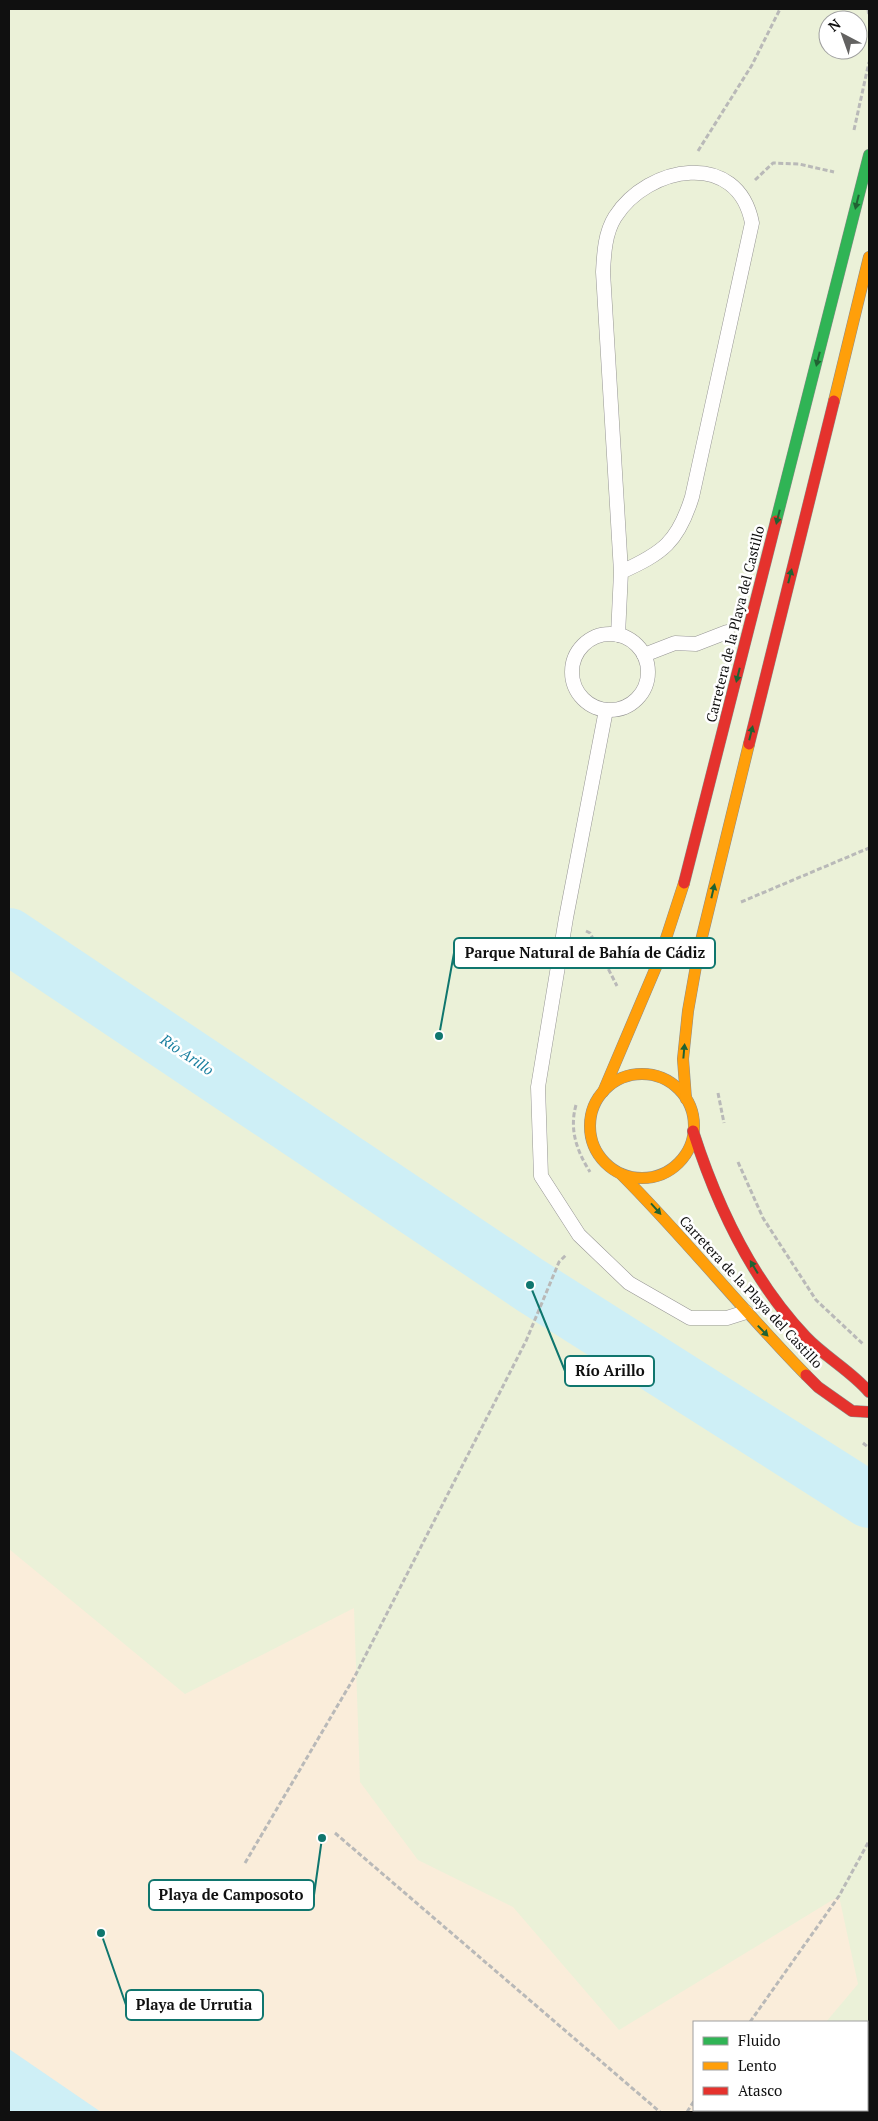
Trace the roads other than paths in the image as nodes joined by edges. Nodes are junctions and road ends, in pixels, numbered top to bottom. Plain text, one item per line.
1 (869, 154) edge
2 (869, 257) edge
3 (621, 572) junction
4 (727, 632) dead end
5 (618, 635) junction
6 (644, 655) junction
7 (606, 710) junction
8 (602, 1092) junction
9 (686, 1100) junction
10 (694, 1131) junction
11 (622, 1174) junction
12 (746, 1312) junction
13 (869, 1392) edge
14 (869, 1412) edge

1 -> 8 street, Carretera de la Playa del Castillo
9 -> 2 street
3 - 3 lane
3 - 5 lane
4 - 6 lane
5 - 6 lane
5 - 7 lane
6 - 7 lane
7 - 12 lane
8 - 9 street
8 - 11 street
9 - 10 street
10 - 11 street
13 -> 10 street, Carretera de la Playa del Castillo
11 -> 12 street, Carretera de la Playa del Castillo
12 -> 14 street, Carretera de la Playa del Castillo

